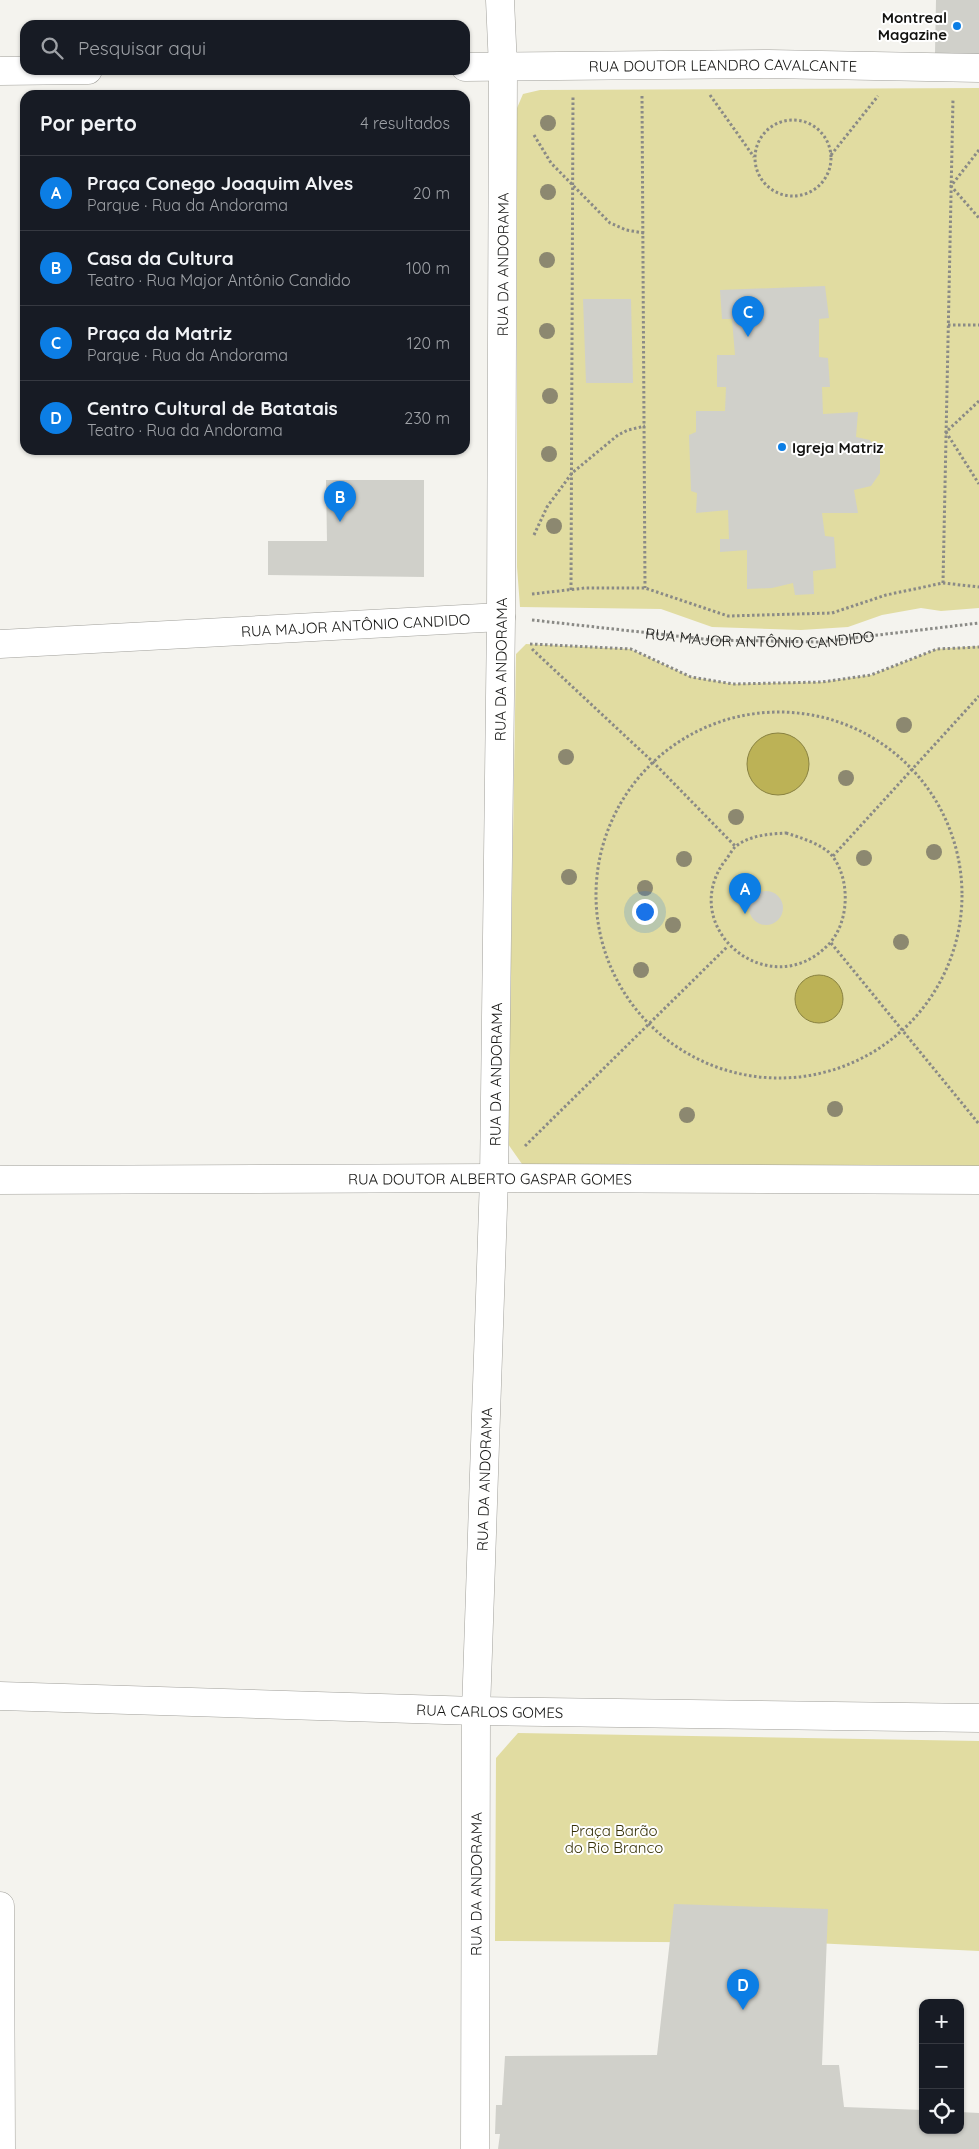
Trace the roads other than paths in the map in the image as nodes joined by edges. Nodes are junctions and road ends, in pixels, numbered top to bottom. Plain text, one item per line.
1 (500, 0) edge
2 (503, 66) junction
3 (470, 67) edge
4 (979, 68) edge
5 (0, 71) edge
6 (20, 71) edge
7 (501, 617) junction
8 (0, 644) edge
9 (494, 1178) junction
10 (0, 1180) edge
11 (979, 1180) edge
12 (0, 1696) edge
13 (476, 1710) junction
14 (979, 1718) edge
15 (0, 1906) edge
16 (1, 2149) edge
17 (475, 2149) edge

1 - 2 street, RUA DA ANDORAMA
2 - 3 street, RUA DOUTOR LEANDRO CAVALCANTE
2 - 4 street, RUA DOUTOR LEANDRO CAVALCANTE
2 - 7 street, RUA DA ANDORAMA
5 - 6 street
7 - 8 street, RUA MAJOR ANTÔNIO CANDIDO
7 - 9 street, RUA DA ANDORAMA
9 - 10 street, RUA DOUTOR ALBERTO GASPAR GOMES
9 - 11 street, RUA DOUTOR ALBERTO GASPAR GOMES
9 - 13 street, RUA DA ANDORAMA
12 - 13 street, RUA CARLOS GOMES
13 - 14 street, RUA CARLOS GOMES
13 - 17 street, RUA DA ANDORAMA
15 - 16 street

